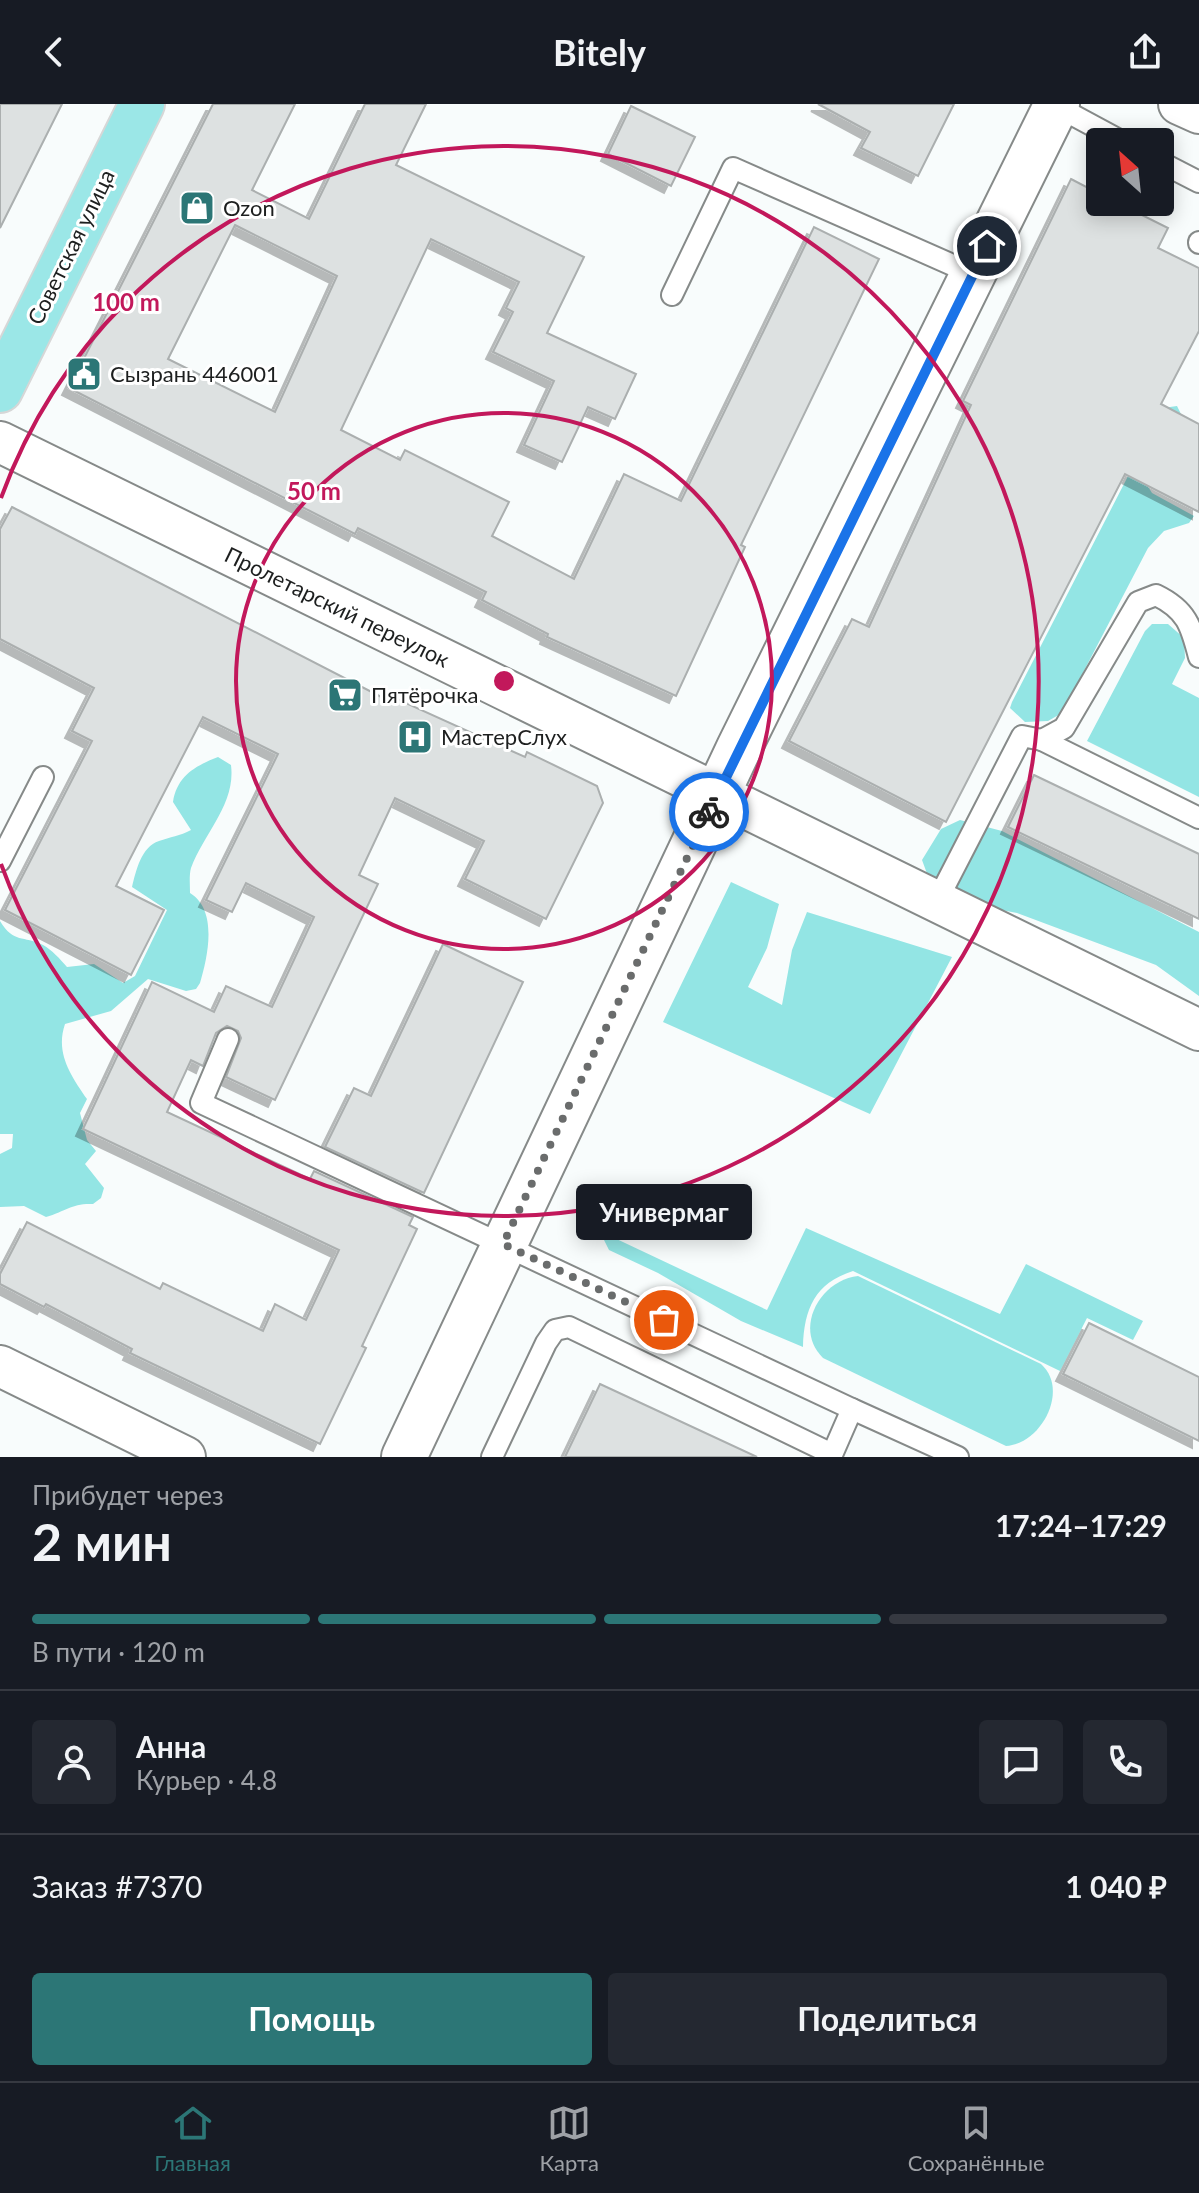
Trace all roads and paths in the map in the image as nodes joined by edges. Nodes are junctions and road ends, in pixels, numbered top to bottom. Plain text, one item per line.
1 (142, 104) edge
2 (1179, 104) edge
3 (1056, 105) edge
4 (1199, 113) edge
5 (1098, 128) edge
6 (1174, 169) edge
7 (1199, 182) edge
8 (973, 274) junction
9 (672, 295) dead end
10 (0, 390) edge
11 (0, 442) edge
12 (1199, 657) edge
13 (1042, 740) junction
14 (43, 777) dead end
15 (718, 792) junction
16 (1199, 818) edge
17 (0, 861) edge
18 (937, 901) junction
19 (1199, 1030) edge
20 (228, 1039) dead end
21 (503, 1244) junction
22 (0, 1366) edge
23 (852, 1409) junction
24 (831, 1455) edge
25 (185, 1457) edge
26 (404, 1457) edge
27 (492, 1457) edge
28 (956, 1457) edge

1 - 10 main road, Советская улица
2 - 4 street
3 - 5 lane
3 - 8 street
6 - 7 lane
8 - 9 lane
8 - 15 street
11 - 15 street, Пролетарский переулок
12 - 13 lane
13 - 16 lane
13 - 18 lane
14 - 17 lane
15 - 18 street, Пролетарский переулок
15 - 21 street
18 - 19 street, Пролетарский переулок
20 - 21 lane
21 - 23 lane
21 - 26 street
22 - 25 street
23 - 24 lane
23 - 28 lane
24 - 27 lane

